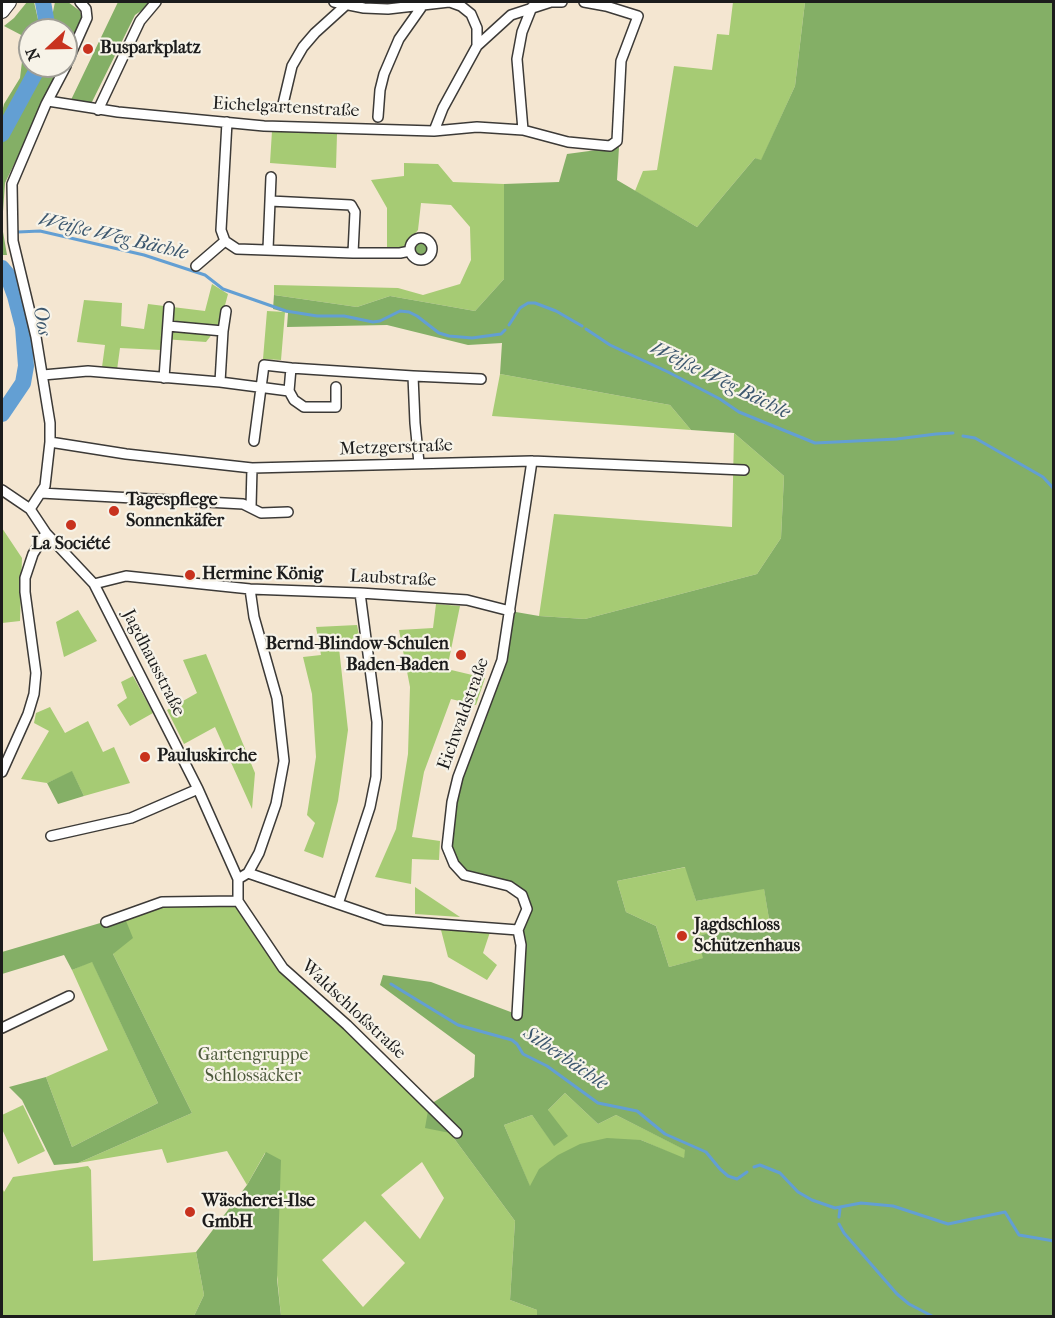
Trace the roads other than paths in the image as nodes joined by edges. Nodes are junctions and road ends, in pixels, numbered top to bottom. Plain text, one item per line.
1 (9, 2) edge
2 (156, 2) edge
3 (334, 2) edge
4 (449, 2) edge
5 (562, 2) edge
6 (584, 2) edge
7 (86, 4) edge
8 (347, 4) junction
9 (423, 5) junction
10 (532, 7) junction
11 (2, 11) edge
12 (78, 40) edge
13 (477, 46) junction
14 (60, 78) edge
15 (48, 101) junction
16 (283, 104) dead end
17 (98, 110) junction
18 (378, 117) dead end
19 (227, 122) junction
20 (524, 130) junction
21 (434, 131) junction
22 (271, 177) dead end
23 (270, 201) junction
24 (225, 241) junction
25 (268, 249) junction
26 (410, 251) dead end
27 (353, 253) junction
28 (196, 266) dead end
29 (169, 307) dead end
30 (226, 311) dead end
31 (168, 326) junction
32 (223, 331) junction
33 (291, 368) junction
34 (43, 375) junction
35 (413, 376) junction
36 (164, 378) junction
37 (481, 379) dead end
38 (220, 382) junction
39 (260, 387) junction
40 (336, 387) dead end
41 (289, 391) junction
42 (254, 441) dead end
43 (50, 442) junction
44 (532, 461) junction
45 (418, 463) junction
46 (252, 468) junction
47 (744, 470) dead end
48 (2, 490) edge
49 (41, 493) junction
50 (251, 507) junction
51 (30, 509) junction
52 (288, 512) dead end
53 (46, 533) junction
54 (94, 584) junction
55 (250, 589) junction
56 (360, 593) junction
57 (510, 612) junction
58 (2, 772) edge
59 (198, 789) junction
60 (51, 836) dead end
61 (248, 873) junction
62 (238, 879) junction
63 (238, 901) junction
64 (338, 904) junction
65 (106, 922) dead end
66 (518, 930) junction
67 (69, 996) dead end
68 (517, 1014) dead end
69 (2, 1028) edge
70 (457, 1133) dead end

1 - 11 main road
2 - 17 street
3 - 8 street
4 - 9 street
4 - 13 street
5 - 10 street
6 - 20 street, Eichelgartenstraße
7 - 12 street
8 - 9 street
8 - 16 street
9 - 18 street
10 - 13 street
10 - 20 street
13 - 21 street
14 - 15 street
15 - 17 street, Eichelgartenstraße
15 - 34 street
17 - 19 street, Eichelgartenstraße
19 - 21 street, Eichelgartenstraße
19 - 24 street
20 - 21 street, Eichelgartenstraße
22 - 23 street
23 - 25 street
23 - 27 street
24 - 25 street
24 - 28 street
25 - 27 street
26 - 27 street
29 - 31 street
30 - 32 street
31 - 32 street
31 - 36 street
32 - 38 street
33 - 35 street
33 - 39 street
33 - 41 street
34 - 36 street
34 - 43 street
35 - 37 street
35 - 45 street
36 - 38 street
38 - 39 street
39 - 41 street
39 - 42 street
40 - 41 street
43 - 46 street, Metzgerstraße
43 - 49 street
44 - 45 street, Metzgerstraße
44 - 47 street, Metzgerstraße
44 - 57 street, Eichwaldstraße
45 - 46 street, Metzgerstraße
46 - 50 street
48 - 51 street, Jagdhausstraße
49 - 50 street
49 - 51 street
50 - 52 street
51 - 53 street, Jagdhausstraße
53 - 54 street, Jagdhausstraße
53 - 58 street
54 - 55 street, Laubstraße
54 - 59 street, Jagdhausstraße
55 - 56 street, Laubstraße
55 - 61 street
56 - 57 street, Laubstraße
56 - 64 street
57 - 66 street, Eichwaldstraße
59 - 60 street
59 - 62 street, Jagdhausstraße
61 - 62 street
61 - 64 street
62 - 63 street, Jagdhausstraße
63 - 65 street
63 - 70 street, Waldschloßstraße
64 - 66 street
66 - 68 street
67 - 69 street

